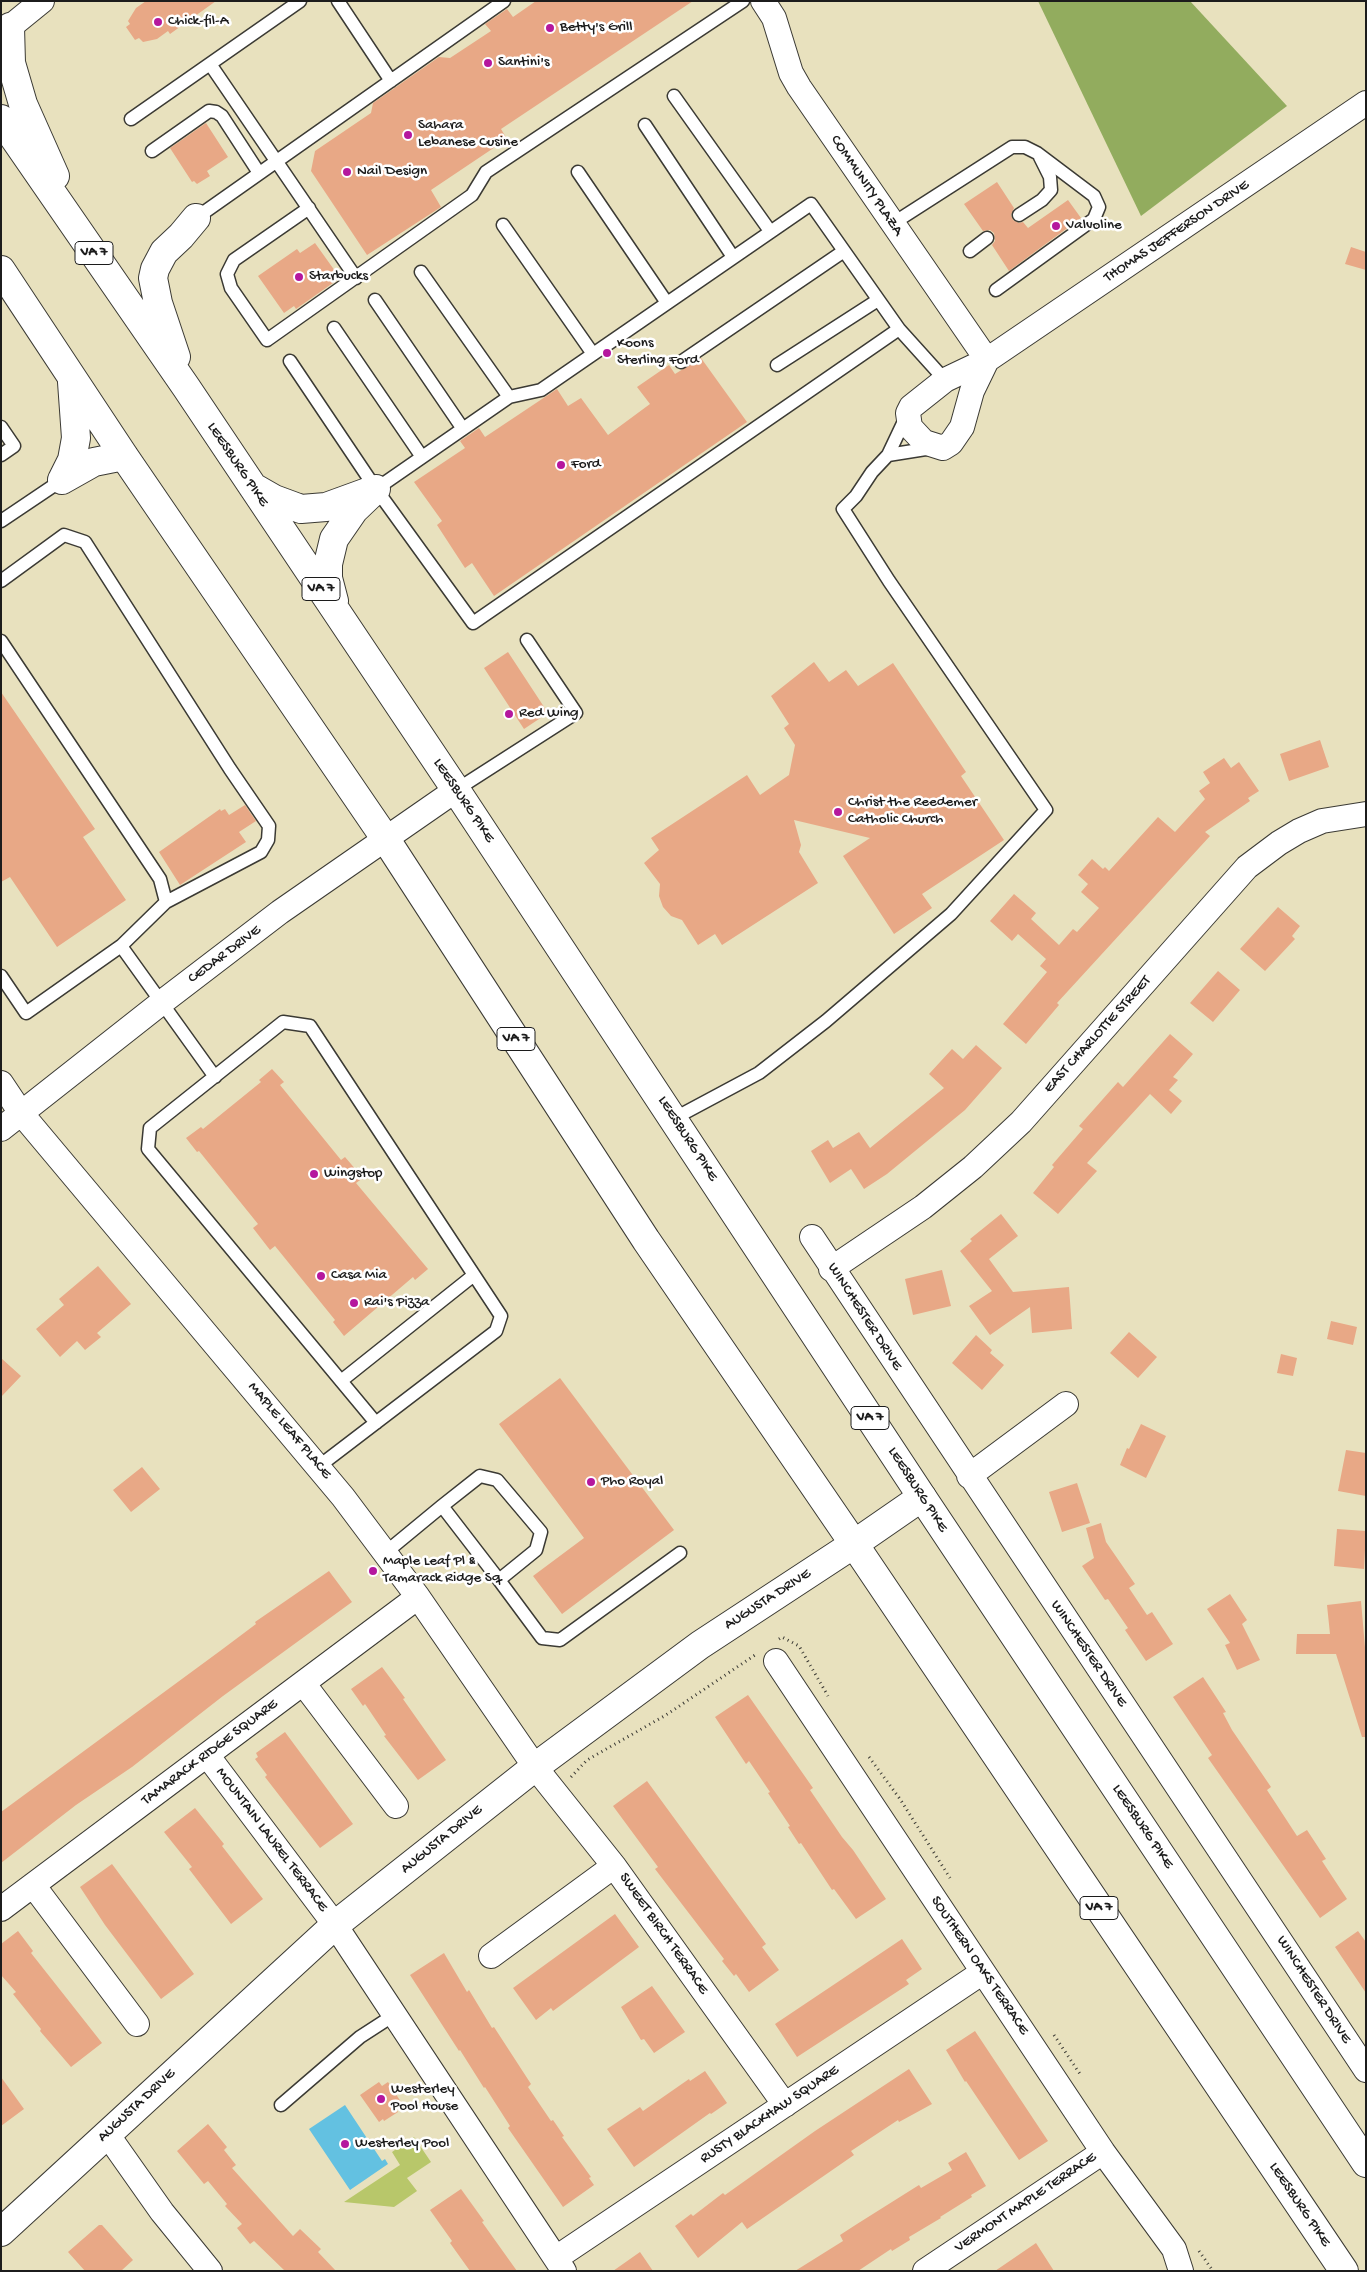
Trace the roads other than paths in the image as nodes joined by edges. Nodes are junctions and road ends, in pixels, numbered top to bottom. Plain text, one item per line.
1 (42, 1) edge
2 (300, 1) edge
3 (338, 1) edge
4 (504, 1) edge
5 (743, 1) edge
6 (764, 1) edge
7 (6, 28) edge
8 (210, 64) junction
9 (391, 81) junction
10 (674, 96) dead end
11 (1366, 103) edge
12 (131, 118) dead end
13 (1, 119) edge
14 (646, 125) dead end
15 (152, 151) dead end
16 (1037, 152) junction
17 (277, 161) junction
18 (578, 172) dead end
19 (259, 174) junction
20 (309, 208) junction
21 (1019, 215) dead end
22 (196, 218) joint
23 (892, 224) junction
24 (503, 225) dead end
25 (76, 226) junction
26 (770, 231) junction
27 (987, 238) dead end
28 (844, 251) junction
29 (970, 251) dead end
30 (733, 257) junction
31 (1, 270) edge
32 (421, 272) dead end
33 (356, 278) junction
34 (996, 290) dead end
35 (374, 300) dead end
36 (878, 300) junction
37 (667, 303) junction
38 (334, 328) dead end
39 (899, 329) junction
40 (593, 354) junction
41 (987, 360) junction
42 (290, 361) dead end
43 (681, 362) dead end
44 (777, 365) dead end
45 (71, 376) junction
46 (945, 380) junction
47 (186, 387) junction
48 (509, 397) junction
49 (908, 413) junction
50 (1, 426) edge
51 (463, 429) junction
52 (943, 448) junction
53 (1, 455) edge
54 (888, 455) junction
55 (124, 456) junction
56 (422, 457) junction
57 (62, 480) junction
58 (251, 485) junction
59 (376, 489) junction
60 (1, 521) edge
61 (1, 581) edge
62 (338, 614) junction
63 (527, 640) dead end
64 (1, 641) edge
65 (456, 790) junction
66 (1366, 814) edge
67 (385, 838) junction
68 (166, 902) junction
69 (121, 946) junction
70 (1, 976) edge
71 (161, 1003) junction
72 (215, 1077) junction
73 (1, 1083) edge
74 (21, 1113) junction
75 (673, 1119) junction
76 (1, 1129) edge
77 (812, 1237) dead end
78 (831, 1269) junction
79 (474, 1275) junction
80 (341, 1381) junction
81 (1066, 1404) dead end
82 (376, 1422) junction
83 (318, 1467) junction
84 (969, 1476) junction
85 (922, 1497) junction
86 (442, 1506) junction
87 (854, 1544) junction
88 (385, 1553) junction
89 (680, 1553) dead end
90 (499, 1580) junction
91 (418, 1597) junction
92 (776, 1661) dead end
93 (303, 1682) junction
94 (207, 1755) junction
95 (535, 1766) junction
96 (396, 1806) dead end
97 (614, 1866) junction
98 (33, 1885) junction
99 (1, 1909) edge
100 (335, 1925) junction
101 (491, 1956) dead end
102 (984, 1972) junction
103 (394, 2015) junction
104 (136, 2024) dead end
105 (1366, 2070) edge
106 (281, 2105) dead end
107 (785, 2105) junction
108 (107, 2134) junction
109 (1103, 2152) junction
110 (1366, 2162) edge
111 (1, 2232) edge
112 (560, 2264) edge
113 (210, 2271) edge
114 (925, 2271) edge
115 (1181, 2271) edge
116 (1344, 2271) edge

1 - 7 street
2 - 8 lane
3 - 9 lane
4 - 9 lane
5 - 33 lane
6 - 23 street, COMMUNITY PLAZA
7 - 25 main road
8 - 12 lane
8 - 17 lane
9 - 17 lane
10 - 26 lane
11 - 41 street, THOMAS JEFFERSON DRIVE
13 - 25 main road, LEESBURG PIKE / VA 7
14 - 30 lane
15 - 19 lane
16 - 21 lane
16 - 23 lane
16 - 34 lane
17 - 19 lane
17 - 20 lane
18 - 37 lane
19 - 22 lane
20 - 33 lane
20 - 33 lane
22 - 47 main road
23 - 41 street, COMMUNITY PLAZA
24 - 40 lane
25 - 47 main road, LEESBURG PIKE / VA 7
26 - 28 lane
26 - 30 lane
27 - 29 lane
28 - 36 lane
28 - 43 lane
30 - 37 lane
31 - 45 main road, LEESBURG PIKE / VA 7
32 - 48 lane
35 - 51 lane
36 - 39 lane
36 - 44 lane
37 - 40 lane
38 - 56 lane
39 - 46 lane
39 - 59 lane
40 - 48 lane
41 - 46 street, THOMAS JEFFERSON DRIVE
41 - 52 street
42 - 59 lane
45 - 55 main road, LEESBURG PIKE / VA 7
45 - 57 main road
46 - 49 street, THOMAS JEFFERSON DRIVE
47 - 58 main road, LEESBURG PIKE / VA 7
48 - 51 lane
49 - 52 street
49 - 54 lane
50 - 53 lane
51 - 56 lane
52 - 54 lane
54 - 75 lane
55 - 57 main road
55 - 67 main road, LEESBURG PIKE / VA 7
56 - 59 lane
57 - 60 lane
58 - 59 main road
58 - 62 main road, LEESBURG PIKE / VA 7
59 - 62 main road
61 - 68 lane
62 - 65 main road, LEESBURG PIKE / VA 7
63 - 65 lane
64 - 68 lane
65 - 67 street, CEDAR DRIVE
65 - 75 main road, LEESBURG PIKE / VA 7
66 - 78 street, EAST CHARLOTTE STREET
67 - 71 street, CEDAR DRIVE
67 - 87 main road, LEESBURG PIKE / VA 7
68 - 69 lane
69 - 70 lane
69 - 71 lane
71 - 72 lane
71 - 74 street, CEDAR DRIVE
72 - 79 lane
72 - 80 lane
73 - 74 street, MAPLE LEAF PLACE
74 - 76 street, CEDAR DRIVE
74 - 83 street, MAPLE LEAF PLACE
75 - 85 main road, LEESBURG PIKE / VA 7
77 - 78 street, WINCHESTER DRIVE
78 - 84 street, WINCHESTER DRIVE
79 - 80 lane
79 - 82 lane
80 - 82 lane
81 - 84 street
82 - 83 lane
83 - 88 street, MAPLE LEAF PLACE
84 - 105 street, WINCHESTER DRIVE
85 - 87 main road, AUGUSTA DRIVE
85 - 110 main road, LEESBURG PIKE / VA 7
86 - 88 lane
86 - 90 lane
86 - 90 lane
87 - 95 main road, AUGUSTA DRIVE
87 - 116 main road, LEESBURG PIKE / VA 7
88 - 91 street, MAPLE LEAF PLACE
89 - 90 lane
91 - 93 street, TAMARACK RIDGE SQUARE
91 - 95 street, MAPLE LEAF PLACE
92 - 102 street, SOUTHERN OAKS TERRACE
93 - 94 street, TAMARACK RIDGE SQUARE
93 - 96 street
94 - 98 street, TAMARACK RIDGE SQUARE
94 - 100 street, MOUNTAIN LAUREL TERRACE
95 - 97 street, SWEET BIRCH TERRACE
95 - 100 main road, AUGUSTA DRIVE
97 - 101 street
97 - 107 street, SWEET BIRCH TERRACE
98 - 99 street, TAMARACK RIDGE SQUARE
98 - 104 street
100 - 103 street
100 - 108 main road, AUGUSTA DRIVE
102 - 107 street, RUSTY BLACKHAW SQUARE
102 - 109 street, SOUTHERN OAKS TERRACE
103 - 106 lane
103 - 112 street
107 - 112 street, RUSTY BLACKHAW SQUARE
108 - 111 main road, AUGUSTA DRIVE
108 - 113 street
109 - 114 street, VERMONT MAPLE TERRACE
109 - 115 street, SOUTHERN OAKS TERRACE

